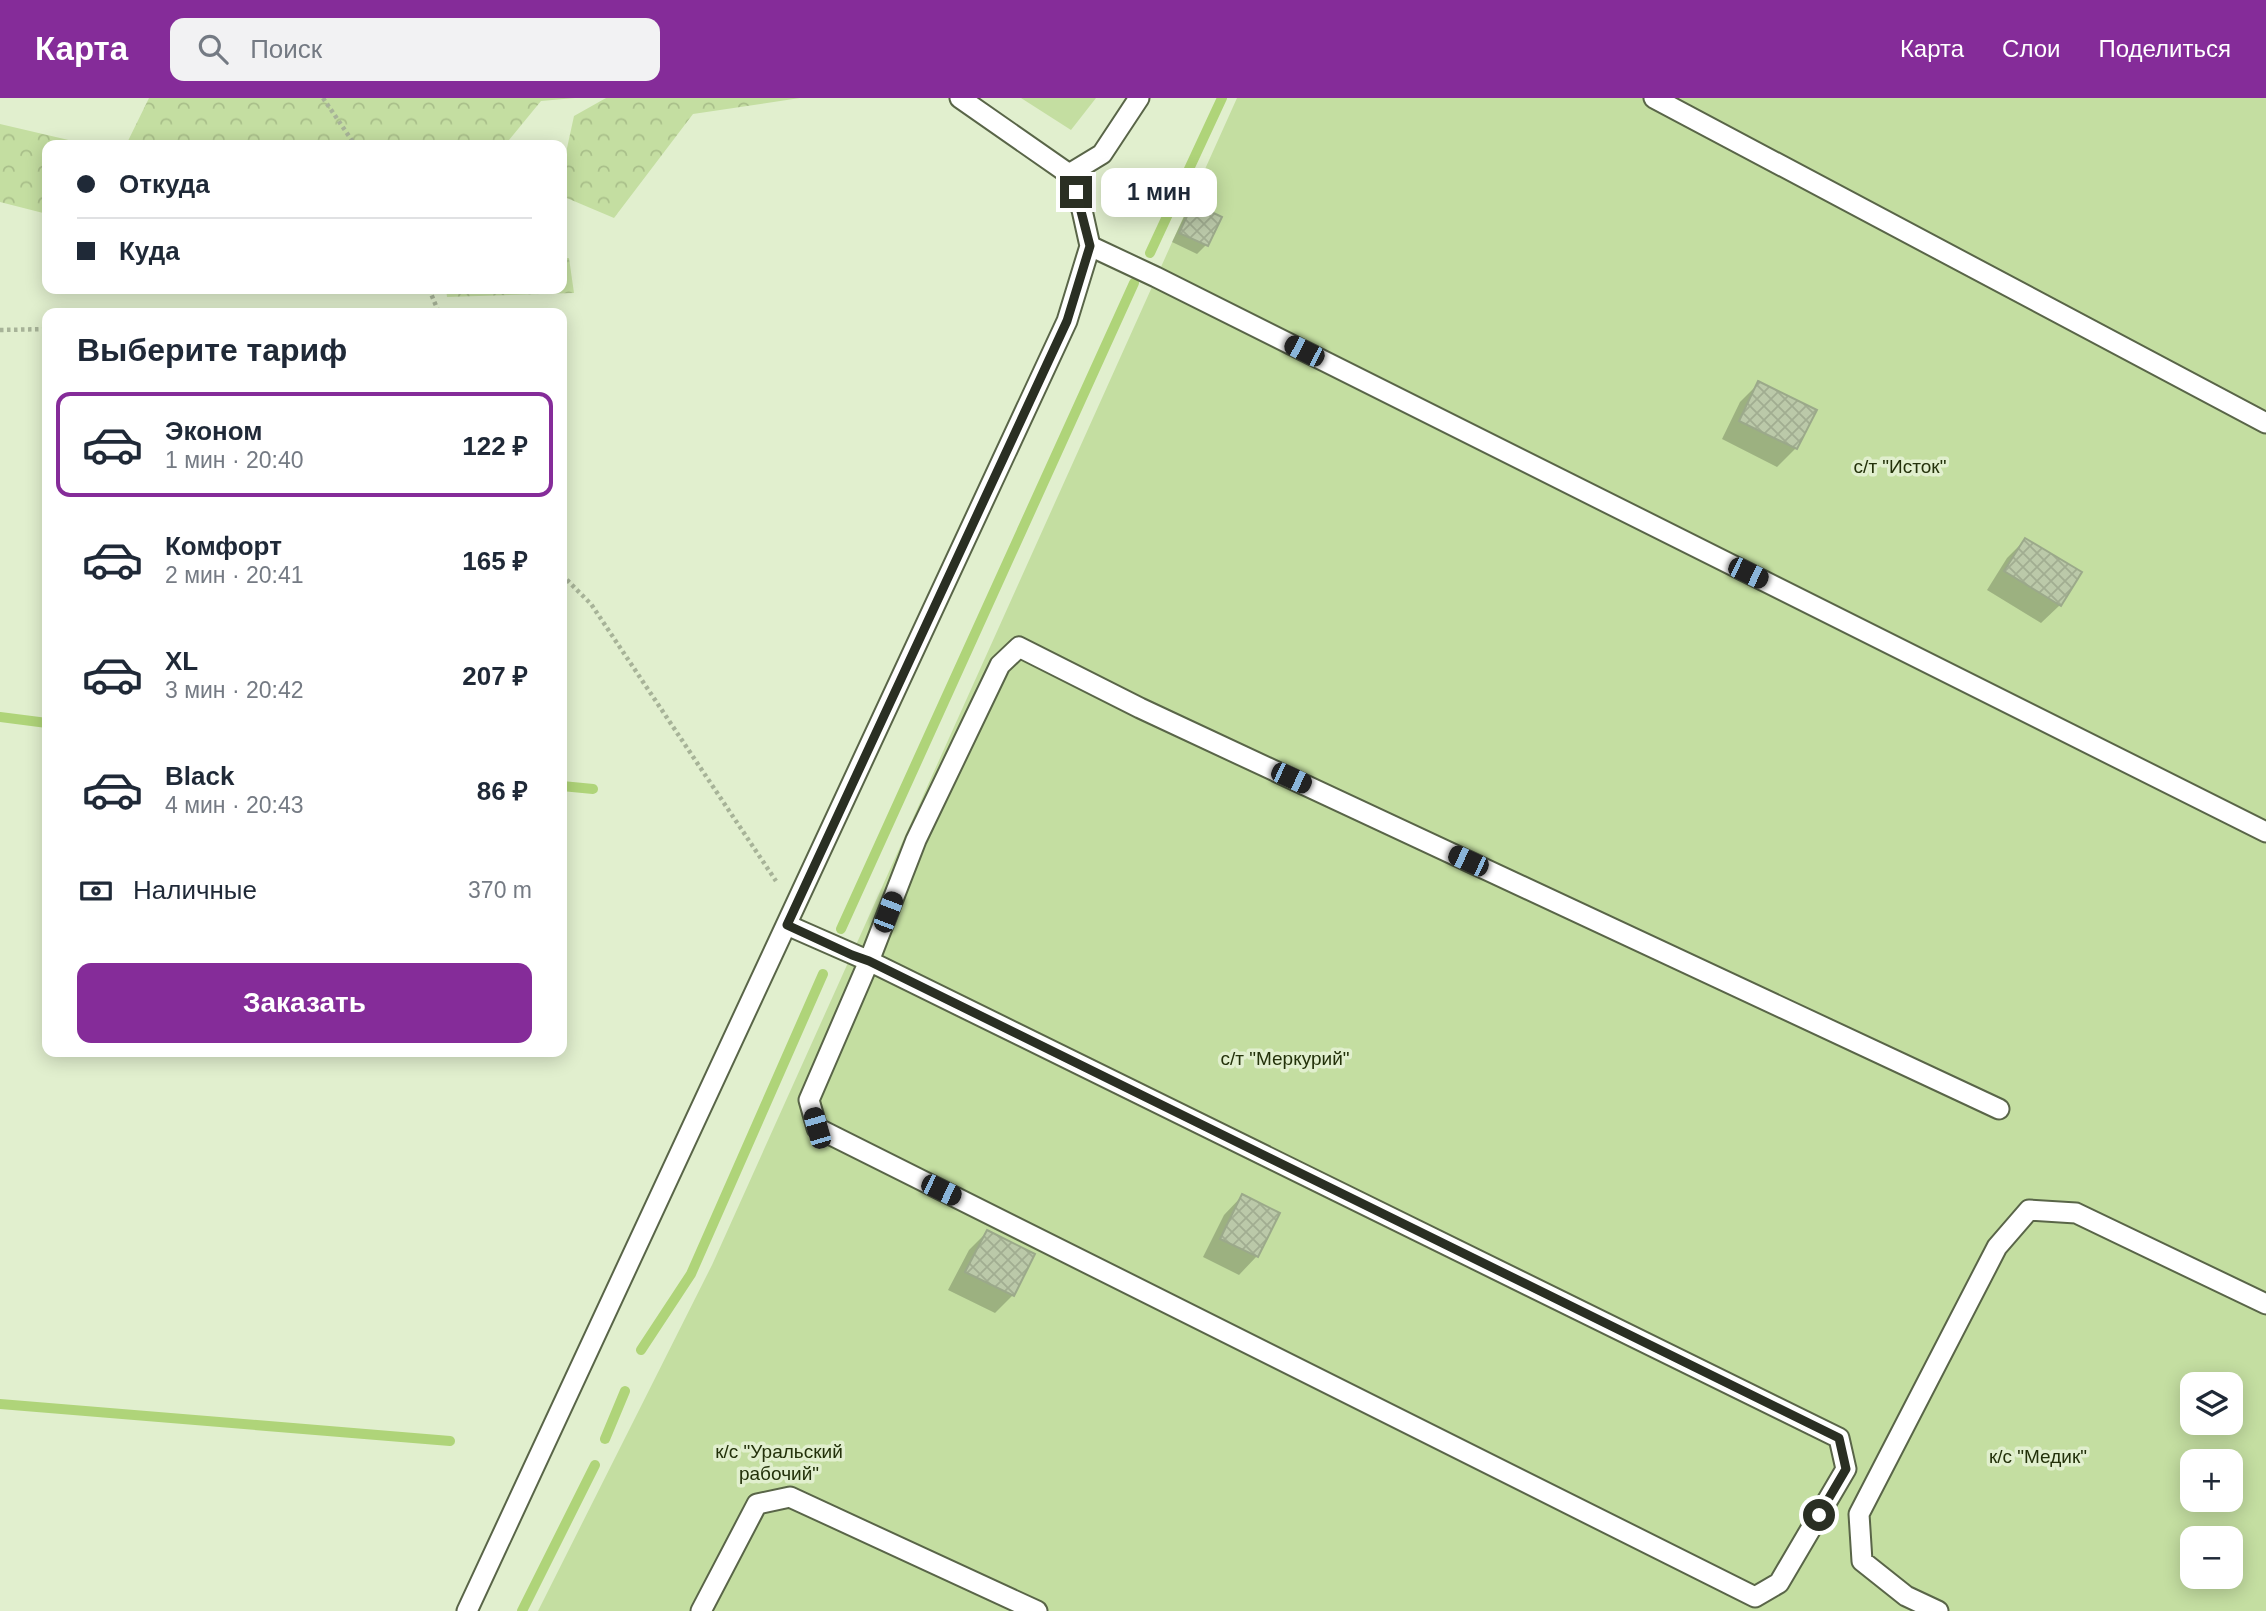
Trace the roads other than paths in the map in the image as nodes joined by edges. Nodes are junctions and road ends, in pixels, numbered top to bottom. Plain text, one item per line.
1 (960, 98) edge
2 (1139, 98) edge
3 (1654, 98) edge
4 (1069, 174) junction
5 (1090, 246) junction
6 (2266, 423) edge
7 (2266, 832) edge
8 (790, 917) junction
9 (869, 961) junction
10 (1999, 1109) dead end
11 (2266, 1304) edge
12 (467, 1611) edge
13 (701, 1611) edge
14 (1037, 1611) edge
15 (1938, 1611) edge

1 - 4 lane
2 - 4 lane
3 - 6 lane
4 - 5 lane
5 - 7 lane
5 - 8 lane
8 - 9 lane
8 - 12 lane
9 - 9 lane
9 - 10 lane
11 - 15 lane
13 - 14 lane

